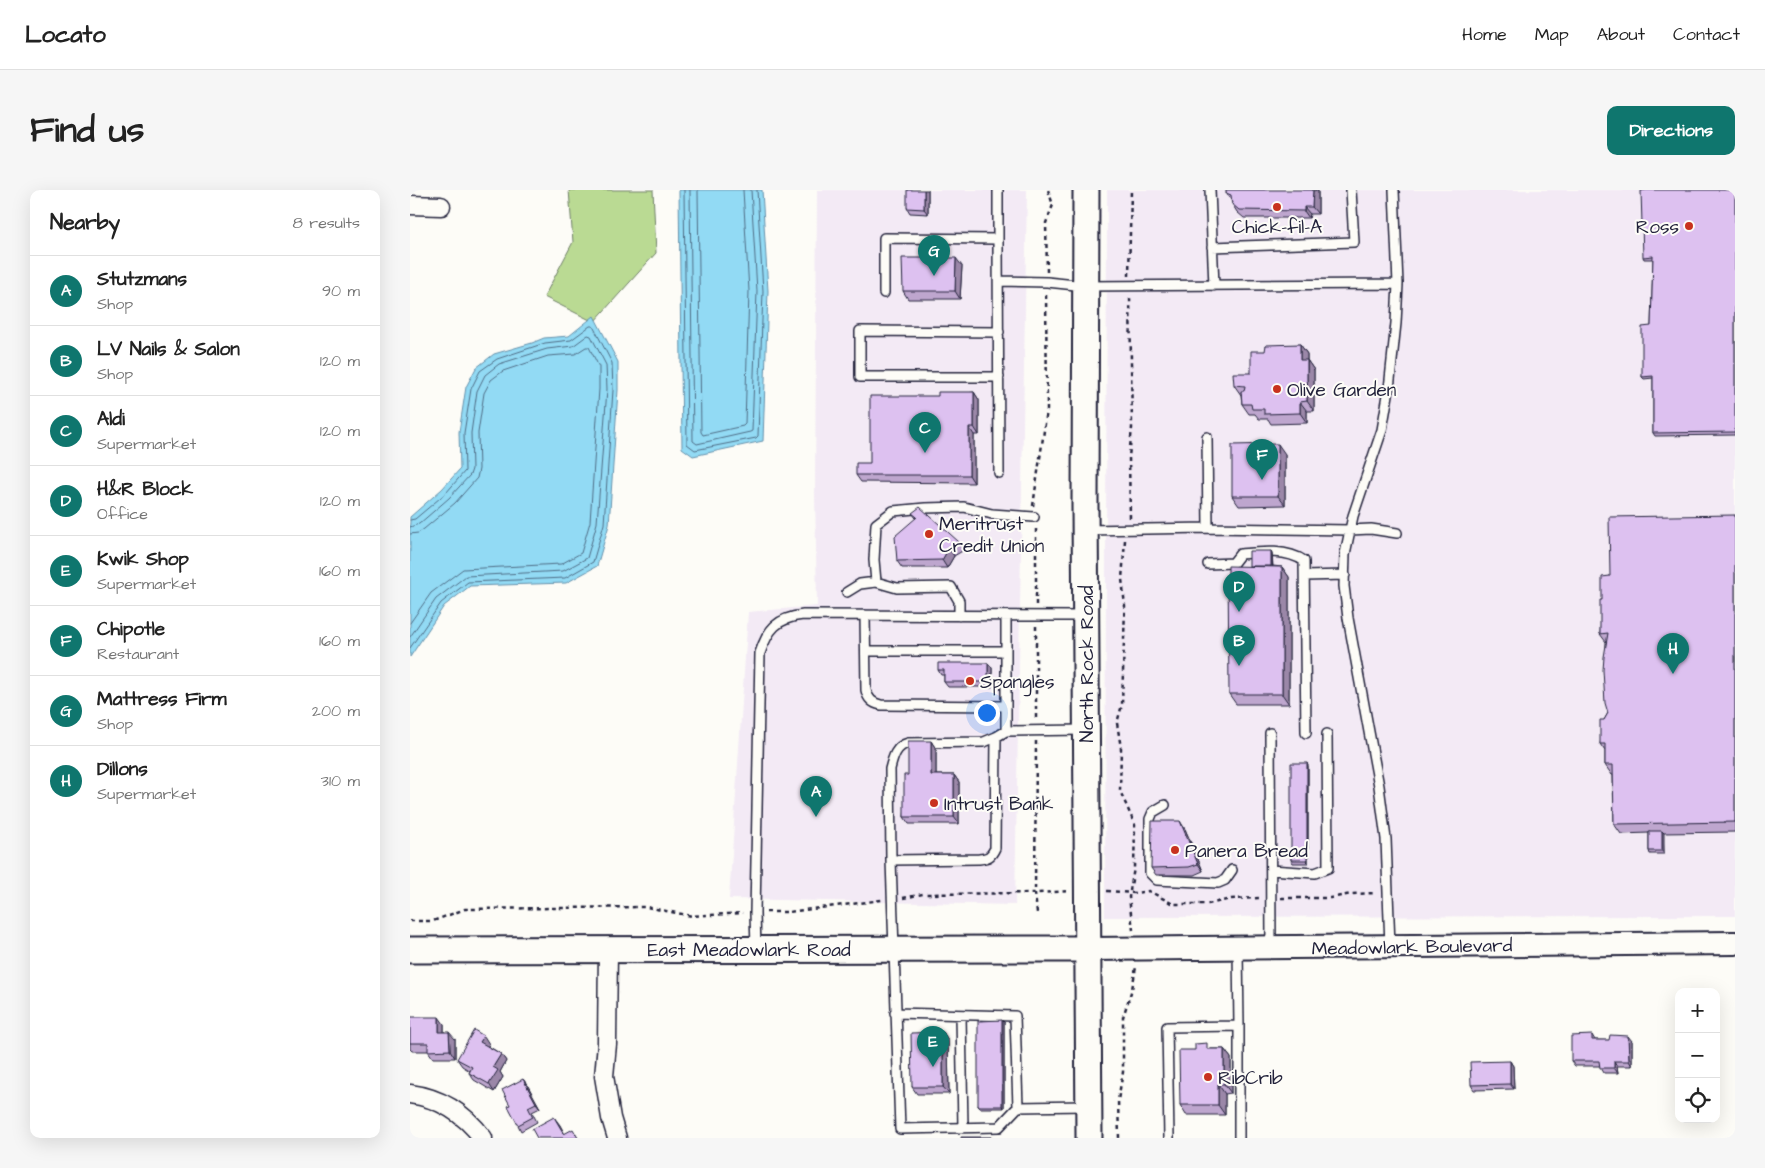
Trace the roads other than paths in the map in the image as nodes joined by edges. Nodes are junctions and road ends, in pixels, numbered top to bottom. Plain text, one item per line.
1 (998, 190) edge
2 (1086, 190) edge
3 (1210, 190) edge
4 (1351, 190) edge
5 (1394, 190) edge
6 (410, 205) edge
7 (441, 206) dead end
8 (998, 239) junction
9 (1212, 247) junction
10 (999, 281) junction
11 (1398, 284) junction
12 (1085, 286) junction
13 (1214, 286) junction
14 (884, 293) dead end
15 (999, 332) junction
16 (999, 377) junction
17 (1207, 437) dead end
18 (1000, 473) dead end
19 (1034, 517) road end
20 (1208, 528) junction
21 (1085, 530) junction
22 (1350, 530) junction
23 (1397, 533) dead end
24 (1208, 564) dead end
25 (1345, 575) junction
26 (1305, 576) junction
27 (876, 582) junction
28 (847, 592) dead end
29 (865, 615) junction
30 (959, 616) junction
31 (1006, 616) junction
32 (1086, 616) junction
33 (866, 650) junction
34 (1006, 652) junction
35 (1006, 706) junction
36 (1087, 730) junction
37 (1006, 731) junction
38 (1270, 733) dead end
39 (1306, 733) dead end
40 (1327, 734) dead end
41 (996, 737) junction
42 (1165, 805) dead end
43 (891, 860) junction
44 (1232, 870) dead end
45 (1271, 870) junction
46 (1735, 943) edge
47 (1390, 946) junction
48 (1271, 947) junction
49 (1238, 948) junction
50 (608, 949) junction
51 (756, 949) junction
52 (893, 949) junction
53 (1088, 949) junction
54 (410, 950) edge
55 (895, 1013) junction
56 (961, 1014) junction
57 (1239, 1026) junction
58 (410, 1094) edge
59 (1089, 1106) junction
60 (1018, 1107) junction
61 (963, 1128) junction
62 (483, 1138) edge
63 (617, 1138) edge
64 (1089, 1138) edge
65 (1169, 1138) edge
66 (1240, 1138) edge

1 - 8 lane
2 - 12 main road, North Rock Road
3 - 9 lane
4 - 9 lane
5 - 11 lane
6 - 7 street
8 - 10 lane
8 - 14 lane
9 - 13 lane
10 - 12 lane
10 - 15 lane
11 - 13 lane
11 - 22 lane
12 - 13 lane
12 - 21 main road, North Rock Road
15 - 16 lane
15 - 16 lane
16 - 18 lane
17 - 20 lane
19 - 27 lane
20 - 21 lane
20 - 22 lane
21 - 32 main road, North Rock Road
22 - 23 lane
22 - 25 lane
24 - 26 lane
25 - 26 lane
25 - 47 lane
26 - 39 lane
27 - 28 lane
27 - 30 lane
29 - 30 lane
29 - 33 lane
29 - 51 lane
30 - 31 lane
31 - 32 lane
31 - 34 lane
32 - 36 main road, North Rock Road
33 - 34 lane
33 - 35 lane
34 - 35 lane
35 - 37 lane
36 - 37 lane
36 - 53 main road, North Rock Road
37 - 41 lane
38 - 45 lane
40 - 45 lane
41 - 43 lane
41 - 43 lane
42 - 44 lane
43 - 52 lane
45 - 48 lane
46 - 47 street, Meadowlark Boulevard
47 - 48 street, Meadowlark Boulevard
48 - 49 street, Meadowlark Boulevard
49 - 53 street, Meadowlark Boulevard
49 - 57 lane
50 - 51 main road, East Meadowlark Road
50 - 54 main road, East Meadowlark Road
50 - 63 street
51 - 52 main road, East Meadowlark Road
52 - 53 main road, East Meadowlark Road
52 - 55 lane
53 - 59 main road, North Rock Road
55 - 56 lane
55 - 61 lane
56 - 60 lane
56 - 61 lane
57 - 65 lane
57 - 66 lane
58 - 62 street
59 - 60 lane
59 - 64 main road, North Rock Road
60 - 61 lane

